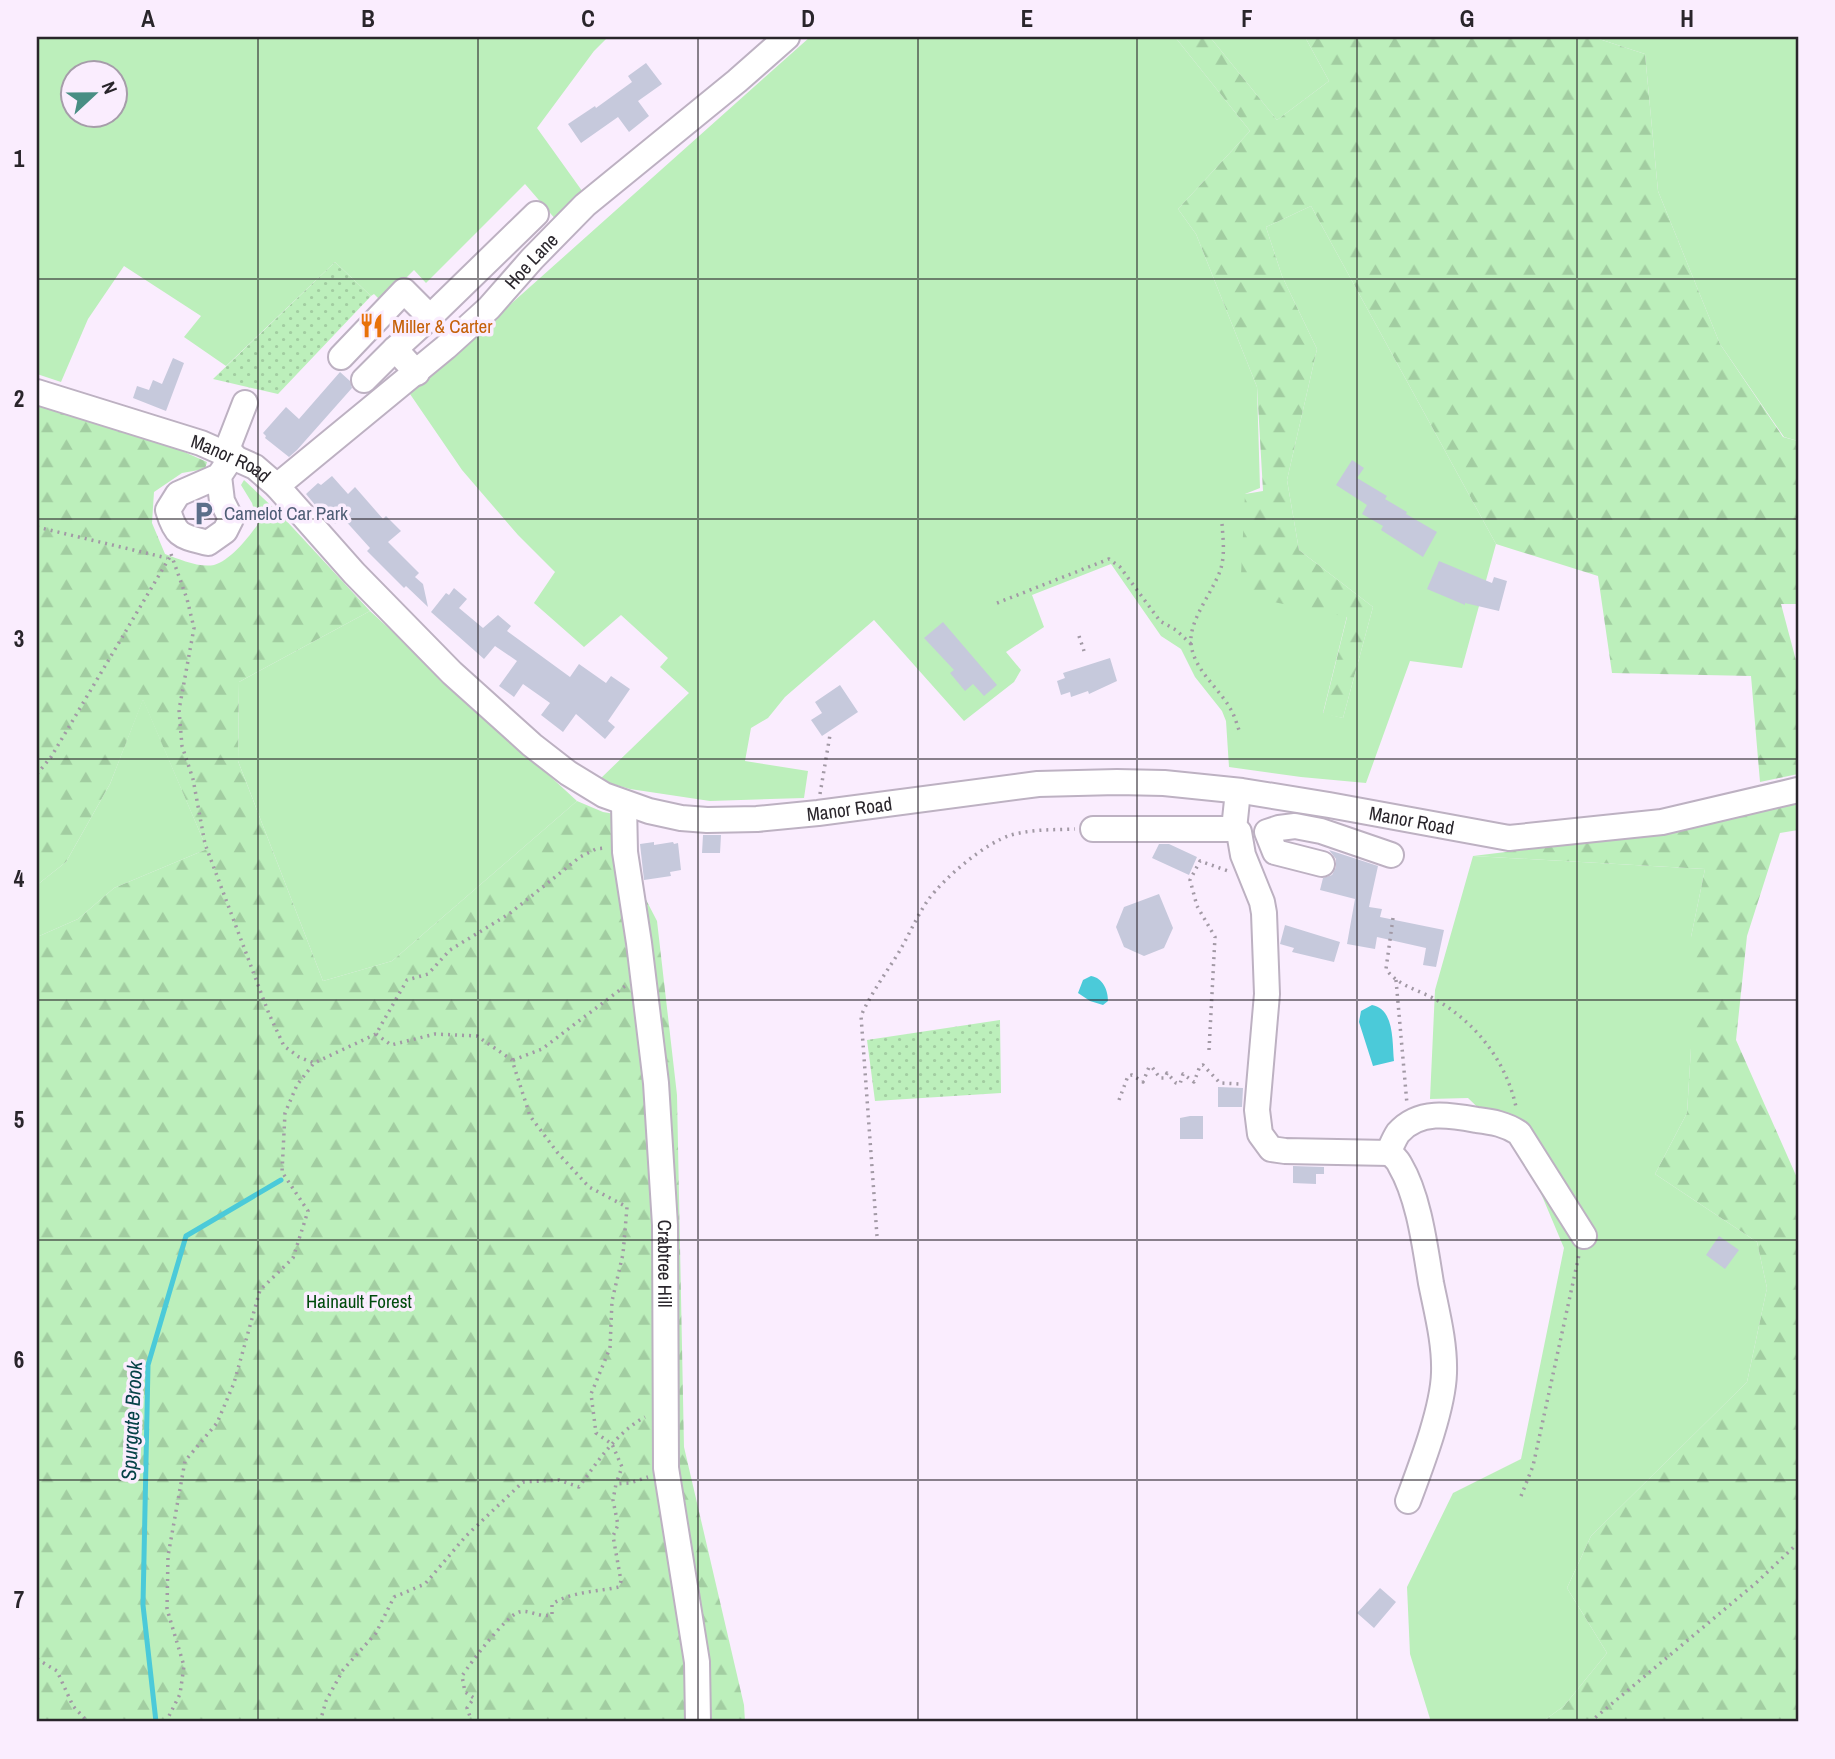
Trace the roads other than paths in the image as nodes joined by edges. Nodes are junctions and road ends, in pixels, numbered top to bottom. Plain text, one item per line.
1 (787, 37) edge
2 (536, 214) dead end
3 (430, 317) junction
4 (395, 349) junction
5 (341, 357) dead end
6 (416, 373) junction
7 (364, 380) dead end
8 (37, 392) edge
9 (245, 403) dead end
10 (229, 454) junction
11 (219, 476) dead end
12 (277, 486) junction
13 (1798, 790) edge
14 (1238, 791) junction
15 (624, 804) junction
16 (1093, 829) road end
17 (1237, 830) junction
18 (1267, 832) junction
19 (1391, 855) dead end
20 (1322, 864) dead end
21 (1393, 1143) junction
22 (1584, 1236) road end
23 (1408, 1501) dead end
24 (698, 1722) edge

1 - 6 street, Hoe Lane
2 - 3 street
3 - 4 street
3 - 5 street
4 - 6 street
4 - 7 street
6 - 12 street, Hoe Lane
8 - 10 street, Manor Road
9 - 10 street
10 - 11 street
10 - 12 street, Manor Road
12 - 15 street, Manor Road
13 - 14 street, Manor Road
14 - 15 street, Manor Road
14 - 17 street
15 - 24 street, Crabtree Hill
16 - 17 street
17 - 18 street
17 - 21 street
18 - 19 street
18 - 20 street
21 - 22 street
21 - 23 street

